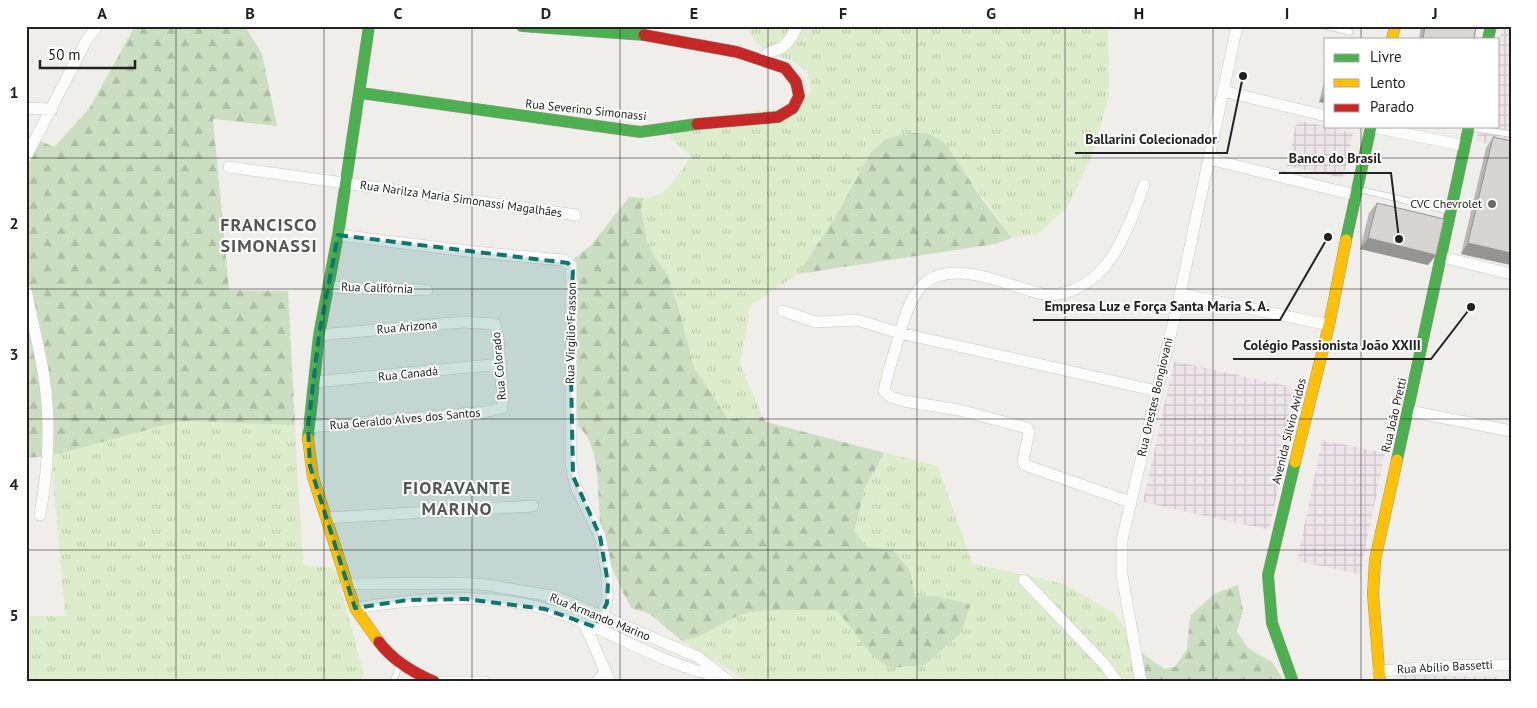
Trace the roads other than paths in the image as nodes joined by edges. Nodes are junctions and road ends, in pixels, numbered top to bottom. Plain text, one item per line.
1 (96, 26) edge
2 (369, 26) edge
3 (522, 26) edge
4 (797, 26) edge
5 (1237, 26) edge
6 (1326, 26) edge
7 (1350, 32) dead end
8 (761, 60) junction
9 (1223, 91) junction
10 (361, 92) junction
11 (26, 108) edge
12 (52, 110) junction
13 (1324, 116) edge
14 (1371, 128) edge
15 (1380, 128) edge
16 (1469, 128) edge
17 (1475, 128) edge
18 (1511, 134) edge
19 (1465, 146) junction
20 (26, 157) edge
21 (1209, 159) junction
22 (229, 167) dead end
23 (346, 183) junction
24 (1144, 185) dead end
25 (1356, 192) junction
26 (1452, 211) junction
27 (576, 215) dead end
28 (338, 235) junction
29 (1442, 257) junction
30 (1511, 274) edge
31 (328, 287) junction
32 (26, 290) edge
33 (426, 290) dead end
34 (1180, 294) junction
35 (783, 311) dead end
36 (494, 324) joint
37 (1329, 326) junction
38 (900, 333) junction
39 (319, 335) junction
40 (501, 364) junction
41 (314, 382) junction
42 (1157, 391) junction
43 (502, 408) joint
44 (1409, 411) junction
45 (308, 427) junction
46 (1511, 431) edge
47 (1130, 502) junction
48 (533, 506) dead end
49 (40, 514) dead end
50 (326, 518) junction
51 (1024, 580) dead end
52 (347, 584) junction
53 (355, 608) junction
54 (601, 615) junction
55 (590, 625) junction
56 (698, 657) junction
57 (400, 664) junction
58 (1511, 665) edge
59 (608, 676) edge
60 (1380, 676) edge
61 (697, 677) edge
62 (726, 680) edge
63 (393, 682) edge
64 (435, 682) edge
65 (440, 682) edge
66 (485, 682) edge
67 (598, 682) edge
68 (1117, 682) edge
69 (1141, 682) edge
70 (1293, 682) edge

1 - 12 street
2 - 10 street
3 - 8 street
4 - 8 street
5 - 9 street, Rua Orestes Bongiovani
6 - 7 lane
8 - 10 street, Rua Severino Simonassi
9 - 13 street
9 - 21 street, Rua Orestes Bongiovani
10 - 23 street
11 - 12 street
12 - 20 street
14 - 25 street, Avenida Sílvio Avidos
15 - 19 street
16 - 19 street, Rua João Pretti
17 - 18 lane
19 - 26 street, Rua João Pretti
21 - 25 street
21 - 34 street, Rua Orestes Bongiovani
22 - 23 street, Rua Narilza Maria Simonassi Magalhães
23 - 27 street, Rua Narilza Maria Simonassi Magalhães
23 - 28 street
24 - 38 street
25 - 26 lane
25 - 37 street, Avenida Sílvio Avidos
26 - 29 street, Rua João Pretti
28 - 31 street
28 - 54 street, Rua Virgílio Frasson
29 - 30 street
29 - 44 street, Rua João Pretti
31 - 33 street, Rua Califórnia
31 - 39 street
32 - 49 street
34 - 37 street
34 - 42 street, Rua Orestes Bongiovani
35 - 38 street
36 - 39 street, Rua Arizona
36 - 40 street, Rua Colorado
37 - 70 street, Avenida Sílvio Avidos
38 - 42 street
38 - 47 street
39 - 41 street
40 - 41 street, Rua Canadá
40 - 43 street, Rua Colorado
41 - 45 street
42 - 47 street, Rua Orestes Bongiovani
43 - 45 street, Rua Geraldo Alves dos Santos
44 - 46 street
44 - 60 street, Rua João Pretti
45 - 50 street
47 - 69 street, Rua Orestes Bongiovani
48 - 50 street
50 - 52 street
51 - 68 street
52 - 53 street
52 - 54 street, Rua Armando Marino
53 - 55 street, Rua Armando Marino
53 - 57 street
54 - 55 street, Rua Virgílio Frasson
54 - 56 street, Rua Armando Marino
55 - 59 street
55 - 61 street, Rua Armando Marino
56 - 61 street
56 - 62 street, Rua Armando Marino
57 - 63 lane
57 - 64 street
58 - 60 street, Rua Abílio Bassetti
59 - 67 street
61 - 62 street, Rua Armando Marino
65 - 66 street

